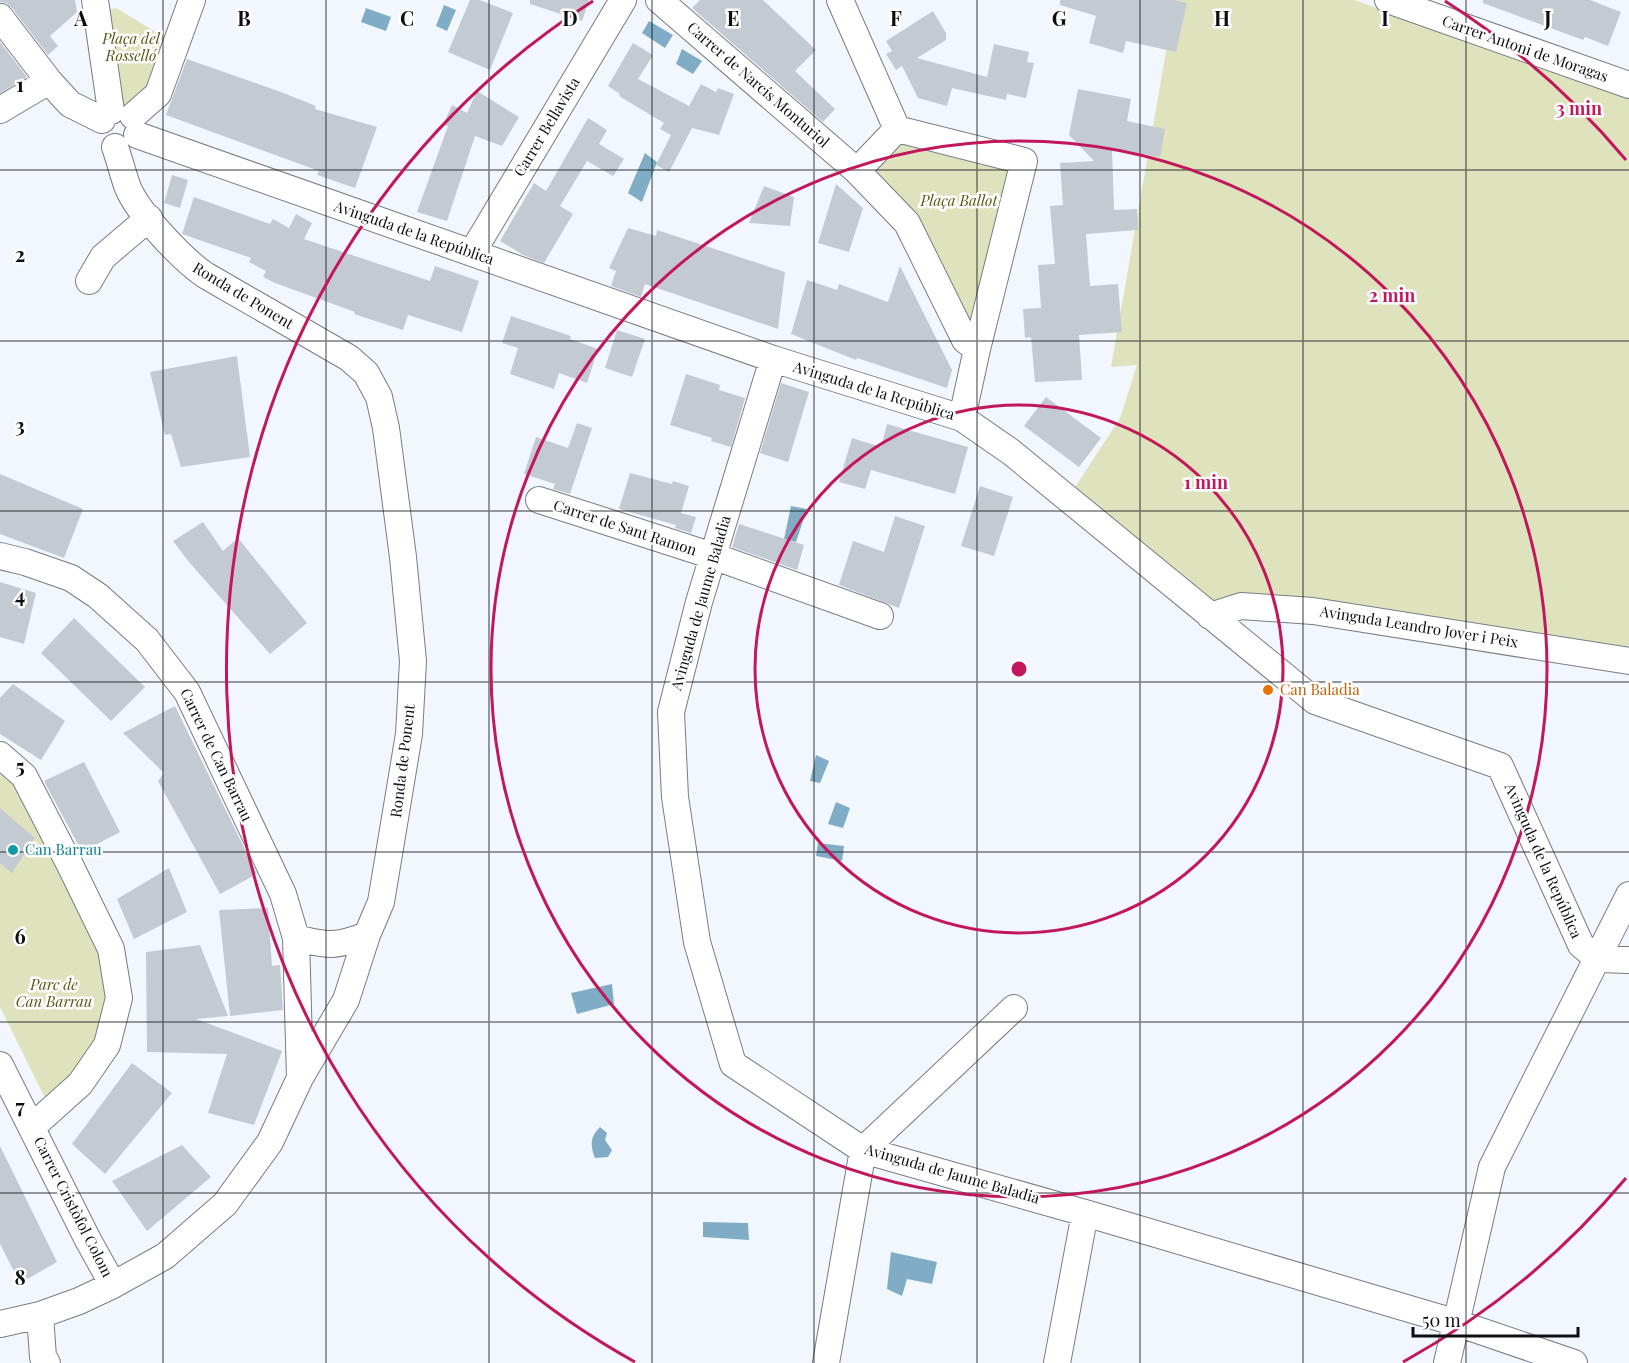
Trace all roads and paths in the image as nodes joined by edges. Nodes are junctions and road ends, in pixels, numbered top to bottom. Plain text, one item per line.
1 (95, 0) edge
2 (192, 0) edge
3 (623, 0) edge
4 (659, 0) edge
5 (840, 0) edge
6 (1388, 0) edge
7 (0, 17) edge
8 (49, 81) junction
9 (1629, 85) edge
10 (0, 110) edge
11 (120, 126) junction
12 (897, 129) junction
13 (857, 171) junction
14 (149, 218) junction
15 (472, 253) junction
16 (89, 281) dead end
17 (977, 349) junction
18 (773, 359) junction
19 (962, 418) junction
20 (539, 500) dead end
21 (0, 556) edge
22 (713, 556) junction
23 (880, 616) dead end
24 (1210, 616) junction
25 (1629, 661) edge
26 (0, 754) edge
27 (1629, 895) edge
28 (368, 935) junction
29 (296, 938) junction
30 (1598, 959) junction
31 (1629, 960) edge
32 (1014, 1008) dead end
33 (0, 1065) edge
34 (300, 1078) junction
35 (32, 1126) junction
36 (863, 1150) junction
37 (1085, 1213) junction
38 (113, 1285) junction
39 (40, 1315) junction
40 (0, 1323) edge
41 (1457, 1323) junction
42 (47, 1363) edge
43 (826, 1363) edge
44 (1057, 1363) edge
45 (1447, 1363) edge
46 (1574, 1363) edge

1 - 11 street, Ronda de Ponent
2 - 11 street
3 - 15 street, Carrer Bellavista
4 - 13 street, Carrer de Narcís Monturiol
5 - 12 street
6 - 9 street, Carrer Antoni de Moragas
7 - 8 street, Avinguda de la República
8 - 10 street
8 - 11 street, Avinguda de la República
11 - 14 street, Ronda de Ponent
11 - 15 street, Avinguda de la República
12 - 13 street
12 - 17 street
13 - 17 street
14 - 16 street
14 - 28 street, Ronda de Ponent
15 - 18 street, Avinguda de la República
17 - 19 street
18 - 19 street, Avinguda de la República
18 - 22 street, Avinguda de Jaume Baladia
19 - 24 street, Avinguda de la República
20 - 22 street, Carrer de Sant Ramon
21 - 29 street, Carrer de Can Barrau
22 - 23 street, Carrer de Sant Ramon
22 - 36 street, Avinguda de Jaume Baladia
24 - 25 street, Avinguda Leandro Jover i Peix
24 - 30 street, Avinguda de la República
26 - 35 street
27 - 30 street
28 - 29 street
28 - 34 street, Ronda de Ponent
29 - 34 street, Carrer de Can Barrau
30 - 31 street
30 - 41 street
32 - 36 street
33 - 35 street, Carrer Cristòfol Colom
34 - 38 street, Ronda de Ponent
35 - 38 street, Carrer Cristòfol Colom
36 - 37 street, Avinguda de Jaume Baladia
36 - 43 street
37 - 41 street, Avinguda de Jaume Baladia
37 - 44 street
38 - 39 street, Ronda de Ponent
39 - 40 street, Ronda de Ponent
39 - 42 street
41 - 45 street
41 - 46 street, Avinguda de Jaume Baladia

